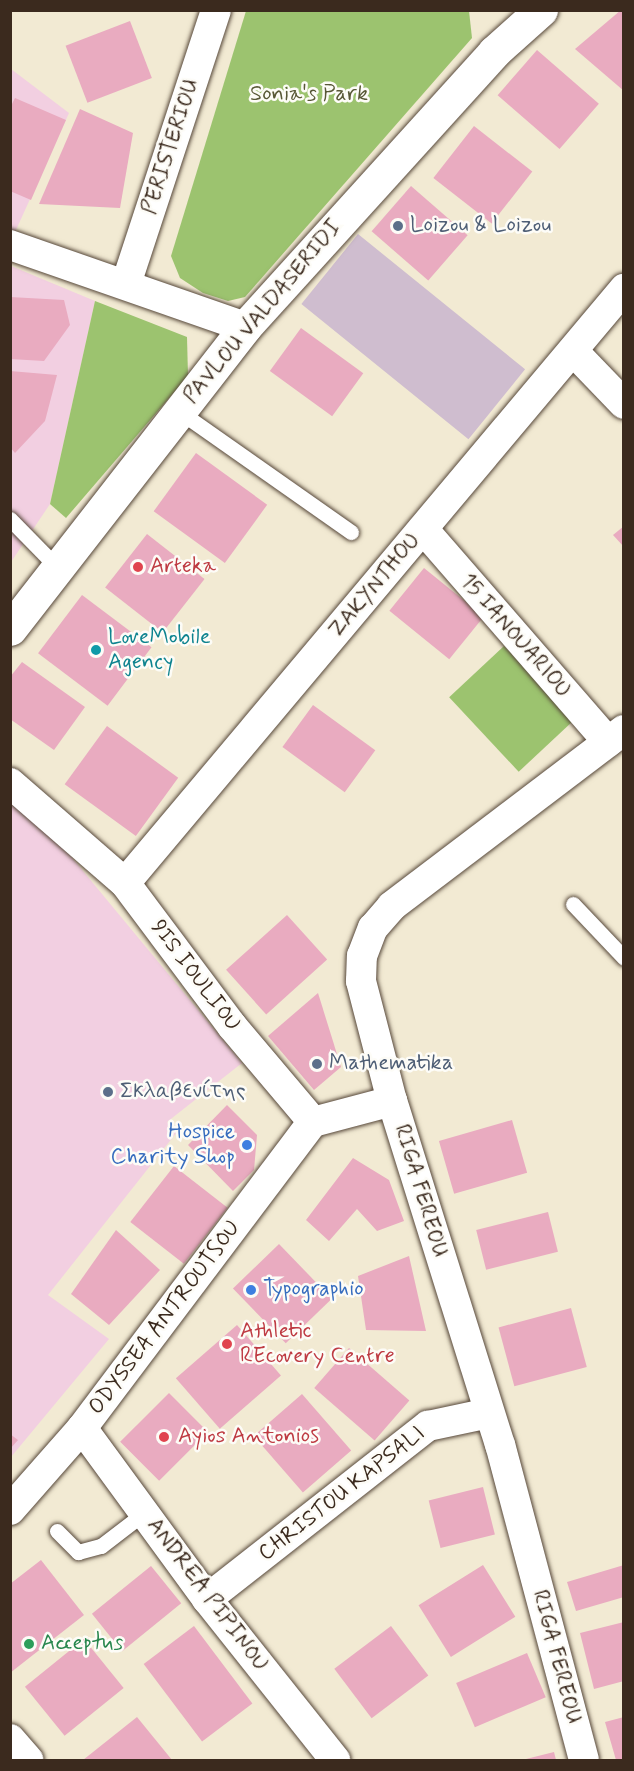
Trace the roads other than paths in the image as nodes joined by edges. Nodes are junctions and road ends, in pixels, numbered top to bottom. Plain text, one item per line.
1 (208, 12) edge
2 (526, 13) edge
3 (10, 245) edge
4 (126, 284) junction
5 (624, 289) edge
6 (245, 327) junction
7 (573, 352) junction
8 (624, 404) edge
9 (180, 411) junction
10 (10, 519) edge
11 (423, 529) junction
12 (351, 532) dead end
13 (58, 568) junction
14 (10, 629) edge
15 (616, 736) edge
16 (10, 783) edge
17 (125, 883) junction
18 (573, 904) dead end
19 (624, 958) edge
20 (392, 1101) junction
21 (313, 1122) junction
22 (489, 1413) junction
23 (82, 1428) junction
24 (10, 1510) edge
25 (144, 1513) junction
26 (57, 1531) dead end
27 (207, 1599) junction
28 (10, 1739) edge
29 (28, 1761) edge
30 (334, 1761) edge
31 (584, 1761) edge

1 - 4 street, PERISTERIOU
2 - 6 street, PAVLOU VALDASERIDI
3 - 4 street
4 - 6 street
5 - 7 street, ZAKYNTHOU
6 - 9 street, PAVLOU VALDASERIDI
7 - 8 street
7 - 11 street, ZAKYNTHOU
9 - 12 lane
9 - 13 street, PAVLOU VALDASERIDI
10 - 13 lane
11 - 15 street, 15 IANOUARIOU
11 - 17 street, ZAKYNTHOU
13 - 14 street, PAVLOU VALDASERIDI
15 - 20 street, RIGA FEREOU
16 - 17 street, 9IS IOULIOU
17 - 21 street, 9IS IOULIOU
18 - 19 lane
20 - 21 street
20 - 22 street, RIGA FEREOU
21 - 23 street, ODYSSEA ANTROUTSOU
22 - 27 street, CHRISTOU KAPSALI
22 - 31 street, RIGA FEREOU
23 - 24 street, ODYSSEA ANTROUTSOU
23 - 25 street, ANDREA PIPINOU
25 - 26 lane
25 - 27 street, ANDREA PIPINOU
27 - 30 street, ANDREA PIPINOU
28 - 29 street

